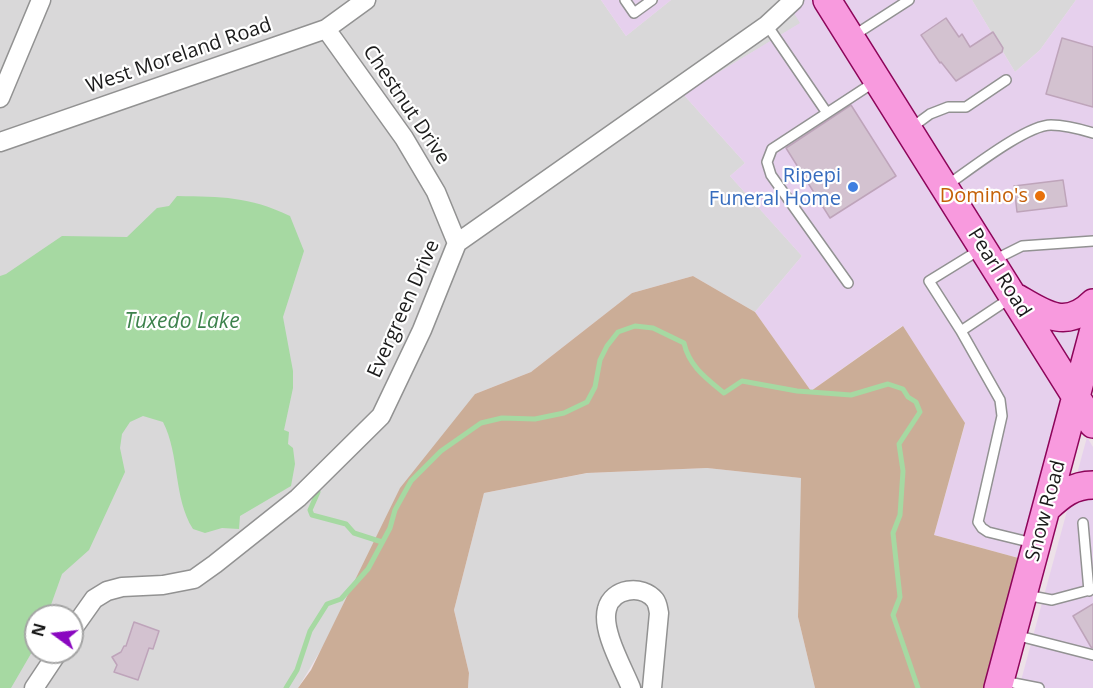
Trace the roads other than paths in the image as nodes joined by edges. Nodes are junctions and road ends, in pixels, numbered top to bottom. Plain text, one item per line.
1 (41, 0) edge
2 (366, 0) edge
3 (625, 0) edge
4 (652, 0) edge
5 (794, 0) edge
6 (827, 0) edge
7 (909, 0) edge
8 (767, 25) junction
9 (326, 29) junction
10 (850, 37) junction
11 (878, 80) junction
12 (1006, 80) dead end
13 (0, 98) edge
14 (827, 113) junction
15 (909, 130) junction
16 (1093, 133) edge
17 (0, 142) edge
18 (945, 187) junction
19 (1093, 241) edge
20 (457, 243) junction
21 (987, 254) junction
22 (848, 283) dead end
23 (1014, 296) junction
24 (1093, 303) edge
25 (961, 331) junction
26 (1093, 333) edge
27 (1077, 397) junction
28 (1093, 424) edge
29 (1093, 485) edge
30 (1047, 508) junction
31 (1083, 523) dead end
32 (1037, 543) junction
33 (1091, 590) edge
34 (1024, 594) junction
35 (84, 613) edge
36 (1013, 635) junction
37 (1093, 655) edge
38 (50, 664) edge
39 (999, 684) edge
40 (34, 688) edge
41 (631, 688) edge
42 (652, 688) edge
43 (1039, 688) edge

1 - 13 street
2 - 9 street, West Moreland Road
3 - 4 lane
5 - 8 street, Evergreen Drive
6 - 10 main road, Pearl Road
7 - 10 lane
8 - 14 lane
8 - 20 street, Evergreen Drive
9 - 17 street, West Moreland Road
9 - 20 street, Chestnut Drive
10 - 11 main road, Pearl Road
11 - 14 lane
11 - 15 main road, Pearl Road
12 - 15 lane
14 - 22 lane
15 - 18 main road, Pearl Road
16 - 18 lane
18 - 21 main road, Pearl Road
19 - 21 lane
20 - 35 street, Evergreen Drive
21 - 23 main road, Pearl Road
21 - 25 lane
23 - 24 main road
23 - 25 lane
23 - 27 main road, Pearl Road
25 - 32 lane
26 - 27 main road, Snow Road
27 - 28 main road, Pearl Road
27 - 30 main road, Snow Road
29 - 30 main road
30 - 32 main road, Snow Road
31 - 33 lane
32 - 34 main road, Snow Road
33 - 34 lane
34 - 36 main road, Snow Road
36 - 37 lane
36 - 39 main road, Snow Road
38 - 40 street
39 - 43 lane
41 - 42 street

